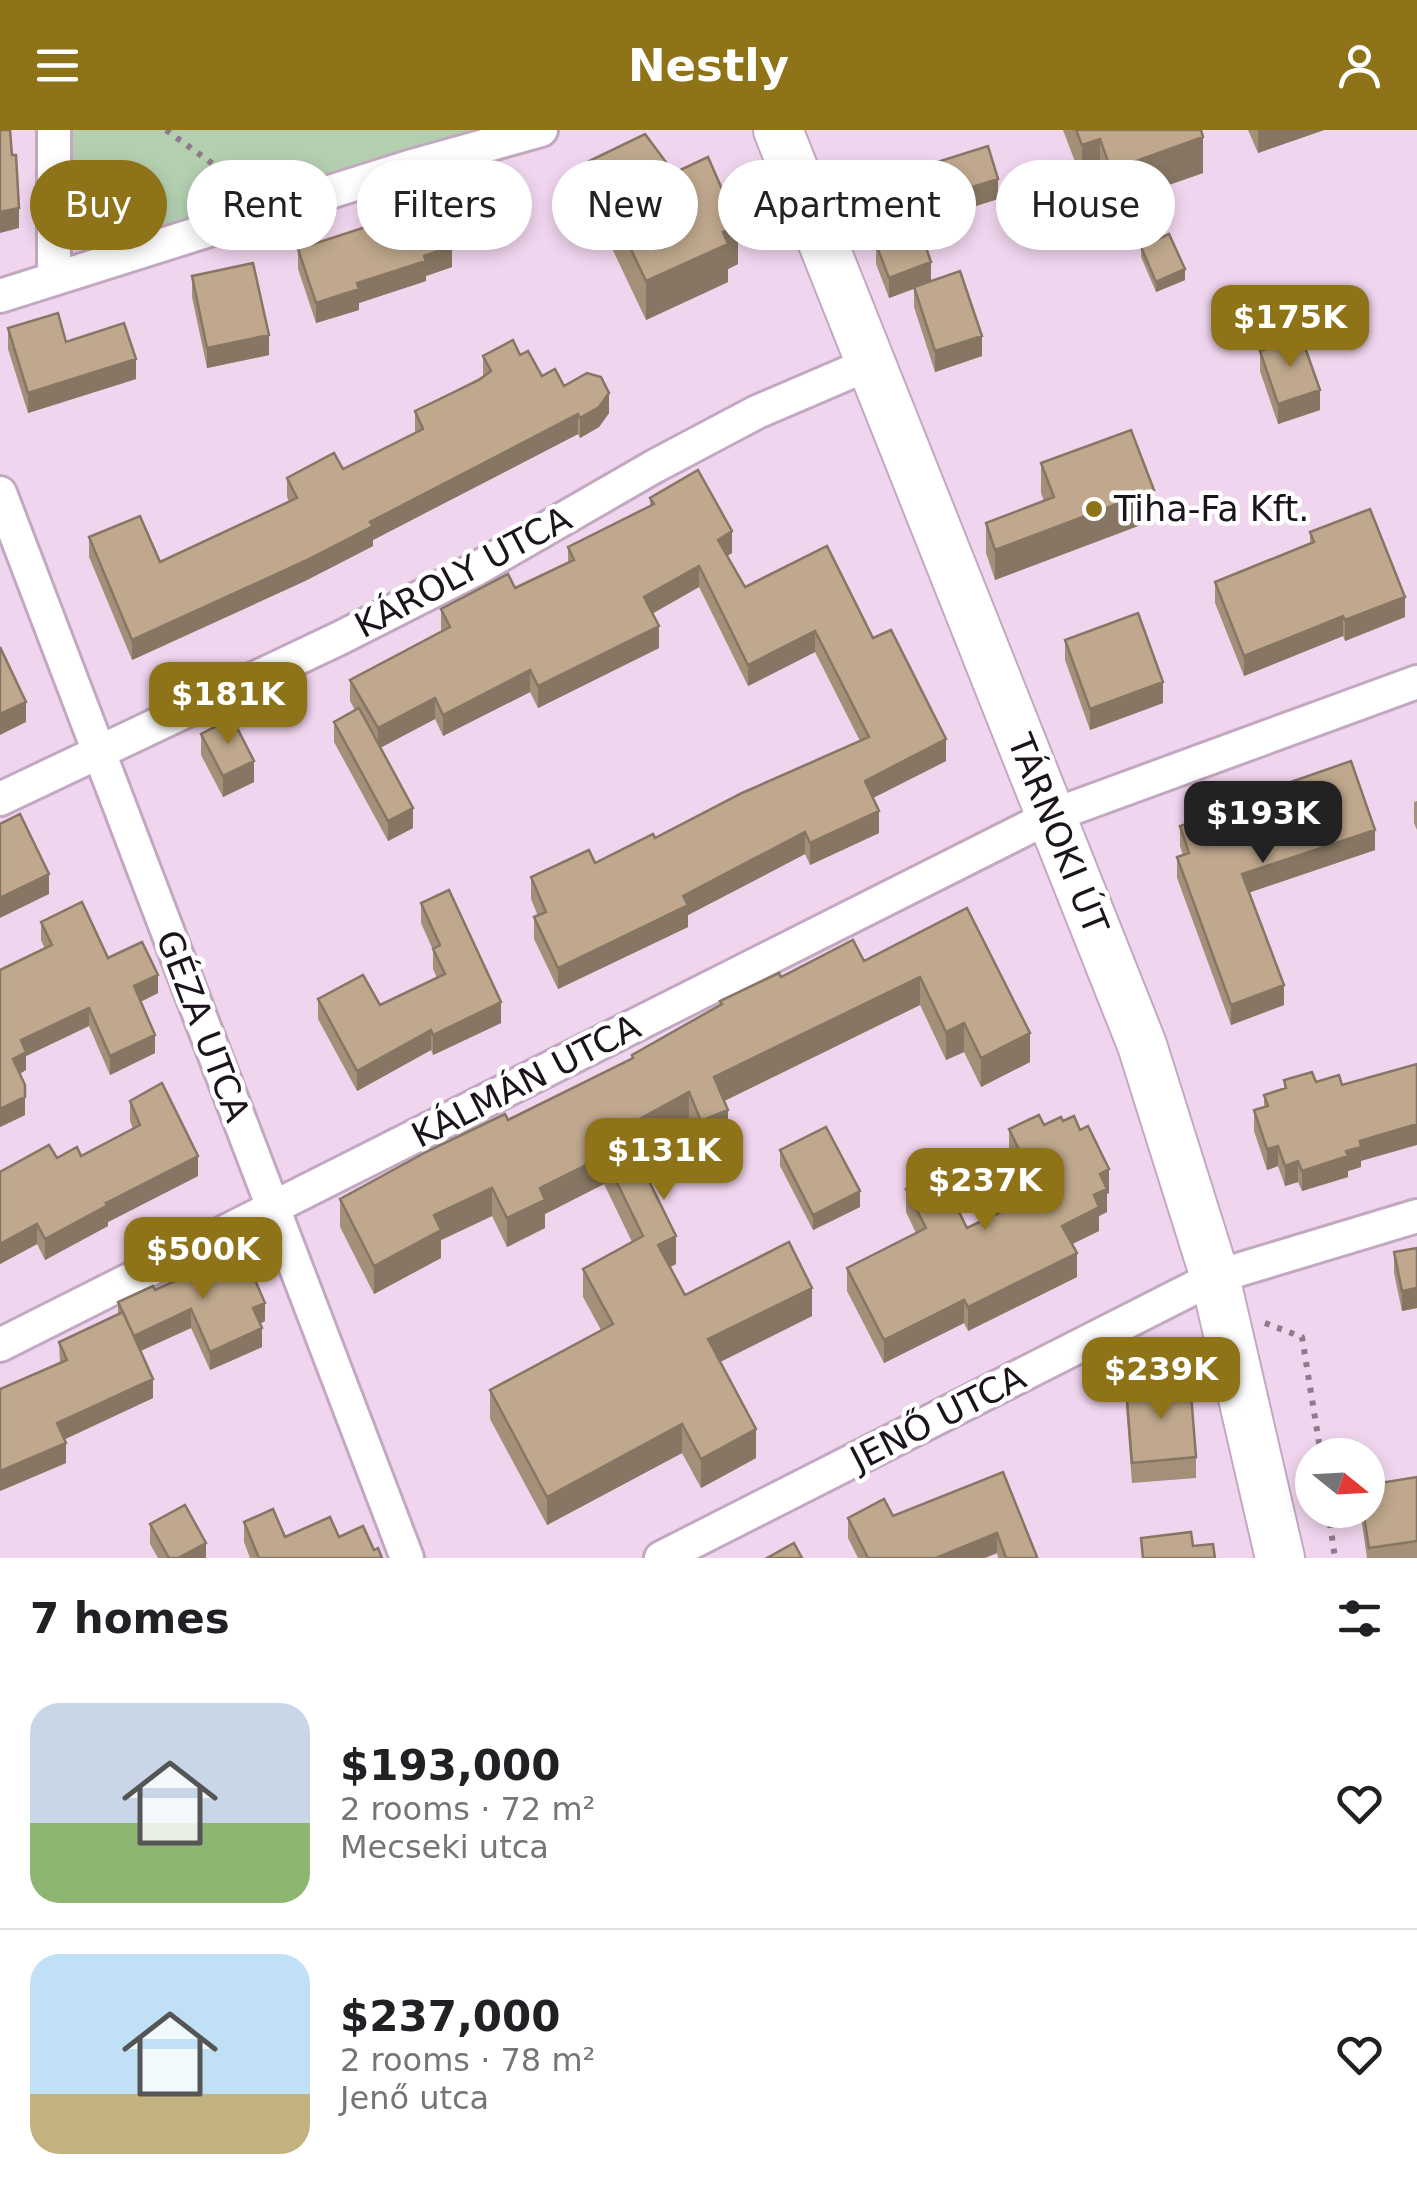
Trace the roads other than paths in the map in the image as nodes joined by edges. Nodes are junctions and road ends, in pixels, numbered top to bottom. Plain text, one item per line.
1 (54, 130) edge
2 (542, 130) edge
3 (778, 130) edge
4 (54, 276) junction
5 (5, 297) edge
6 (869, 364) junction
7 (0, 494) edge
8 (1417, 682) edge
9 (98, 750) junction
10 (0, 799) edge
11 (1051, 816) junction
12 (273, 1208) junction
13 (1417, 1216) edge
14 (1232, 1272) junction
15 (0, 1344) edge
16 (407, 1558) edge
17 (660, 1558) edge
18 (1280, 1558) edge

1 - 4 street
2 - 4 street
3 - 6 street, TÁRNOKI ÚT
4 - 5 street
6 - 9 street, KÁROLY UTCA
6 - 11 street, TÁRNOKI ÚT
7 - 9 street, GÉZA UTCA
8 - 11 street, KÁLMÁN UTCA
9 - 10 street, KÁROLY UTCA
9 - 12 street, GÉZA UTCA
11 - 12 street, KÁLMÁN UTCA
11 - 14 street, TÁRNOKI ÚT
12 - 15 street, KÁLMÁN UTCA
12 - 16 street, GÉZA UTCA
13 - 14 street, JENŐ UTCA
14 - 17 street, JENŐ UTCA
14 - 18 street, TÁRNOKI ÚT

